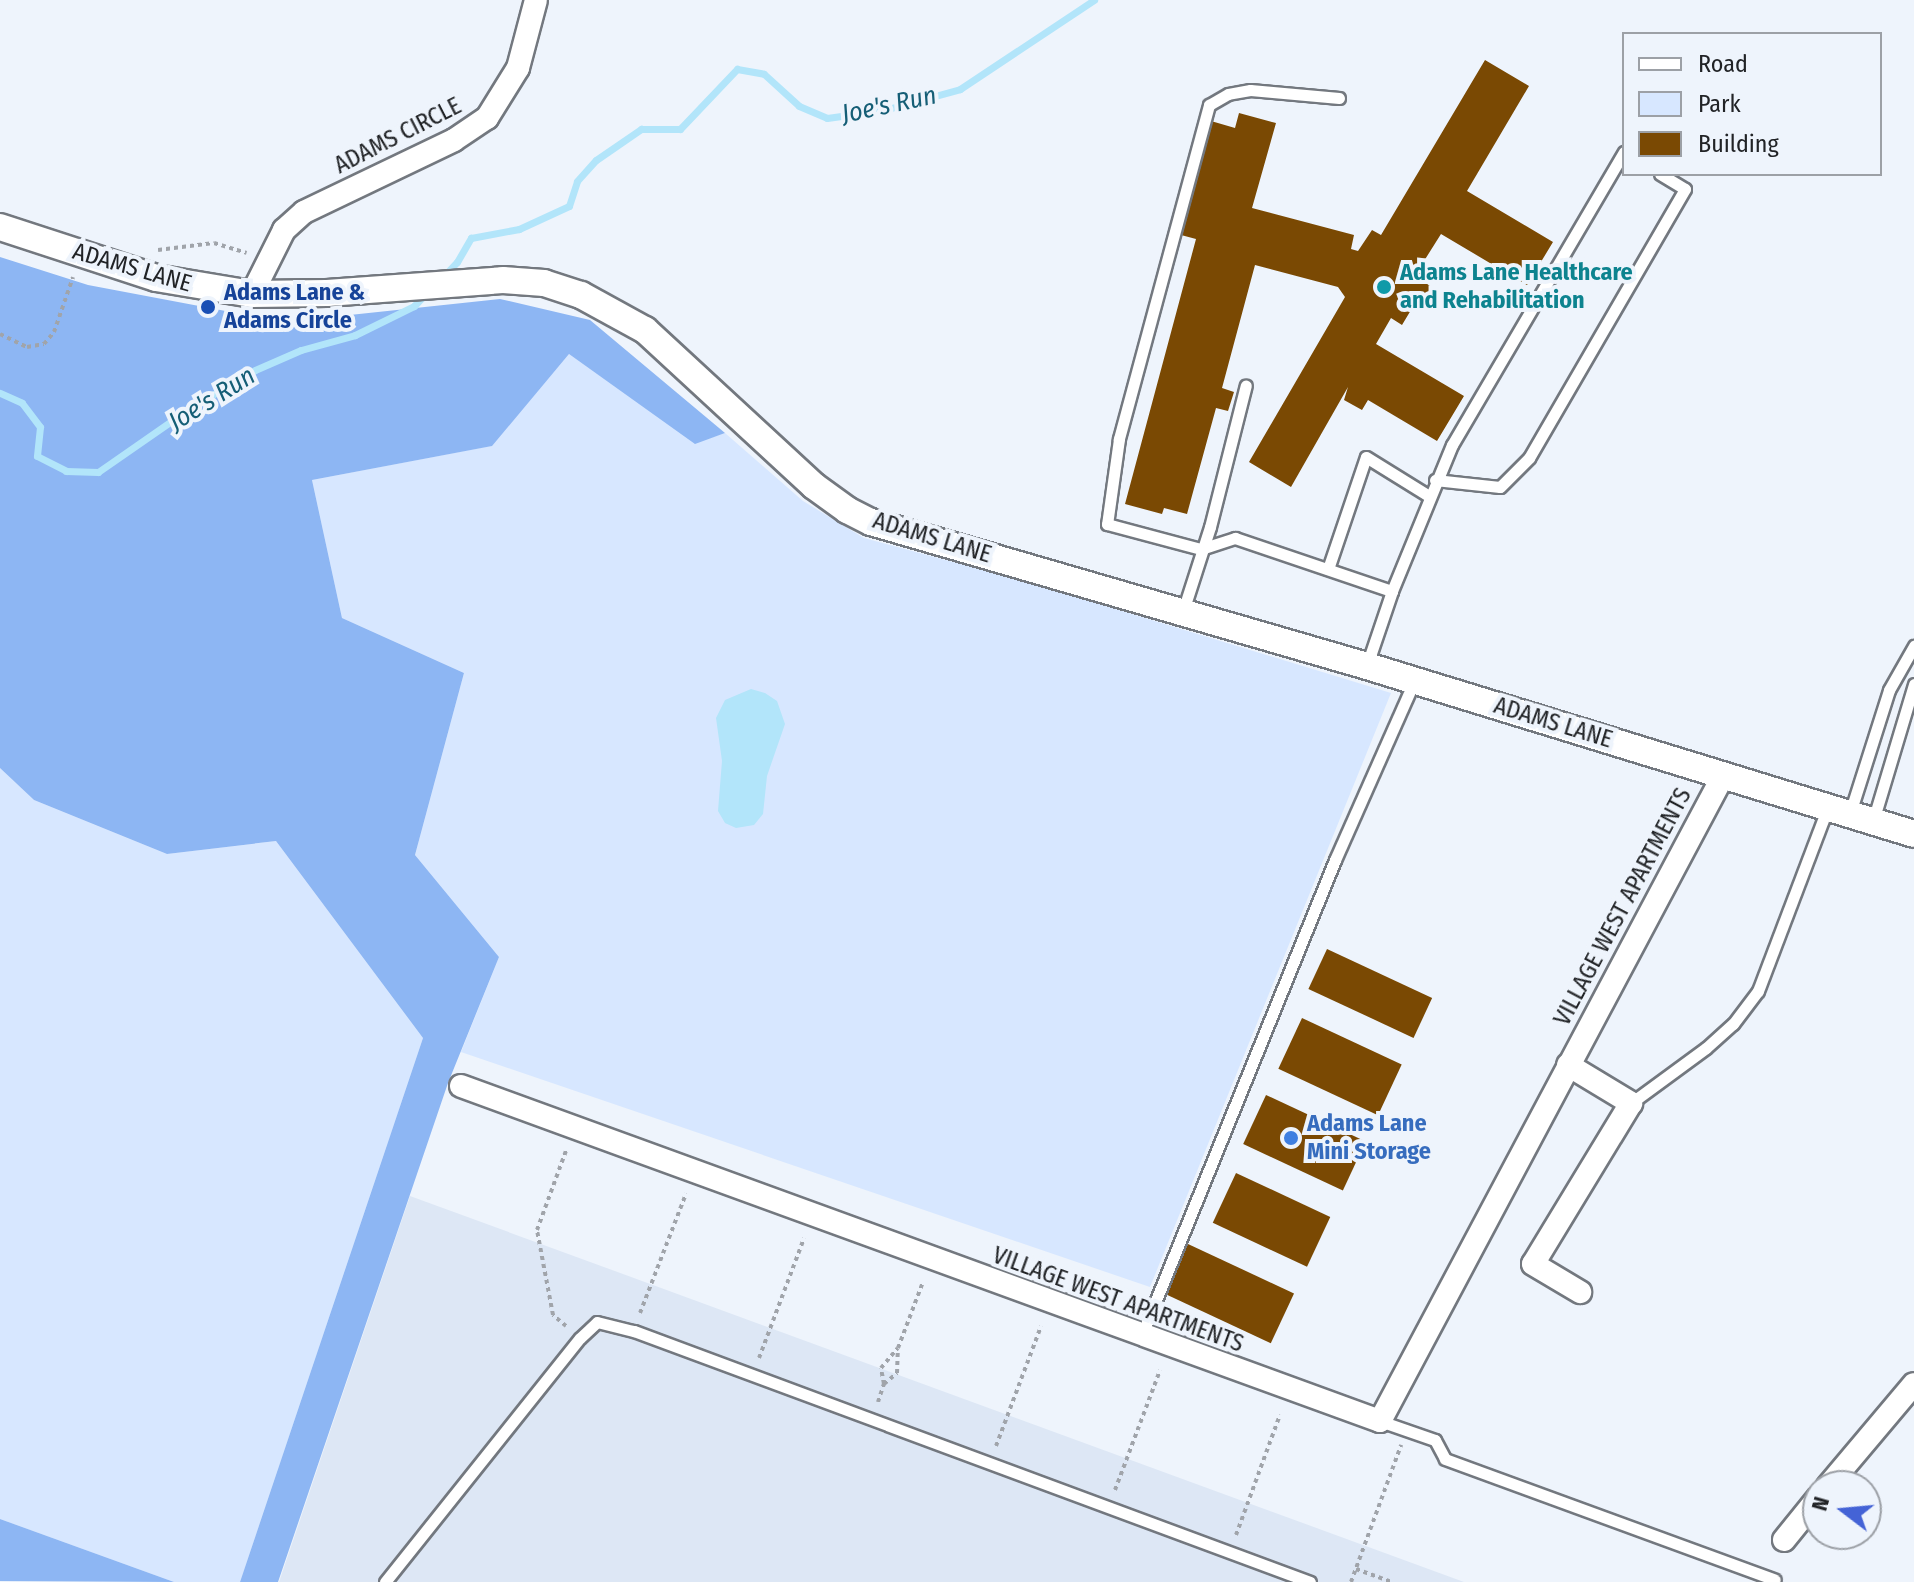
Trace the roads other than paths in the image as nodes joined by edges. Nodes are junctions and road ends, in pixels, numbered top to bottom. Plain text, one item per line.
1 (536, 0) edge
2 (1339, 98) dead end
3 (1622, 155) edge
4 (1663, 176) edge
5 (0, 227) edge
6 (252, 294) junction
7 (1246, 385) dead end
8 (1435, 480) junction
9 (1429, 496) junction
10 (1201, 549) junction
11 (1328, 569) junction
12 (1392, 591) junction
13 (1183, 611) junction
14 (1914, 646) edge
15 (1367, 666) junction
16 (1415, 681) junction
17 (1914, 684) edge
18 (1724, 774) junction
19 (1850, 814) junction
20 (1914, 834) edge
21 (1568, 1065) junction
22 (461, 1086) dead end
23 (1631, 1103) junction
24 (1580, 1292) dead end
25 (1141, 1337) junction
26 (1914, 1384) edge
27 (1380, 1421) junction
28 (1841, 1470) edge
29 (1802, 1518) edge
30 (1784, 1540) dead end
31 (1775, 1580) edge
32 (385, 1582) edge
33 (1310, 1582) edge

1 - 6 street, ADAMS CIRCLE
2 - 10 lane
3 - 8 lane
4 - 8 lane
5 - 6 street, ADAMS LANE
6 - 13 street, ADAMS LANE
7 - 10 lane
8 - 9 lane
9 - 11 lane
9 - 12 lane
10 - 11 lane
10 - 13 lane
11 - 12 lane
12 - 15 lane
13 - 15 street, ADAMS LANE
14 - 19 lane
15 - 16 street, ADAMS LANE
16 - 18 street, ADAMS LANE
16 - 25 lane
17 - 19 lane
18 - 19 street, ADAMS LANE
18 - 21 street, VILLAGE WEST APARTMENTS
19 - 20 street, ADAMS LANE
19 - 23 lane
21 - 23 street, VILLAGE WEST APARTMENTS
21 - 27 street, VILLAGE WEST APARTMENTS
22 - 25 street, VILLAGE WEST APARTMENTS
23 - 24 street
25 - 27 street, VILLAGE WEST APARTMENTS
26 - 28 street
27 - 31 lane
29 - 30 street
32 - 33 lane

